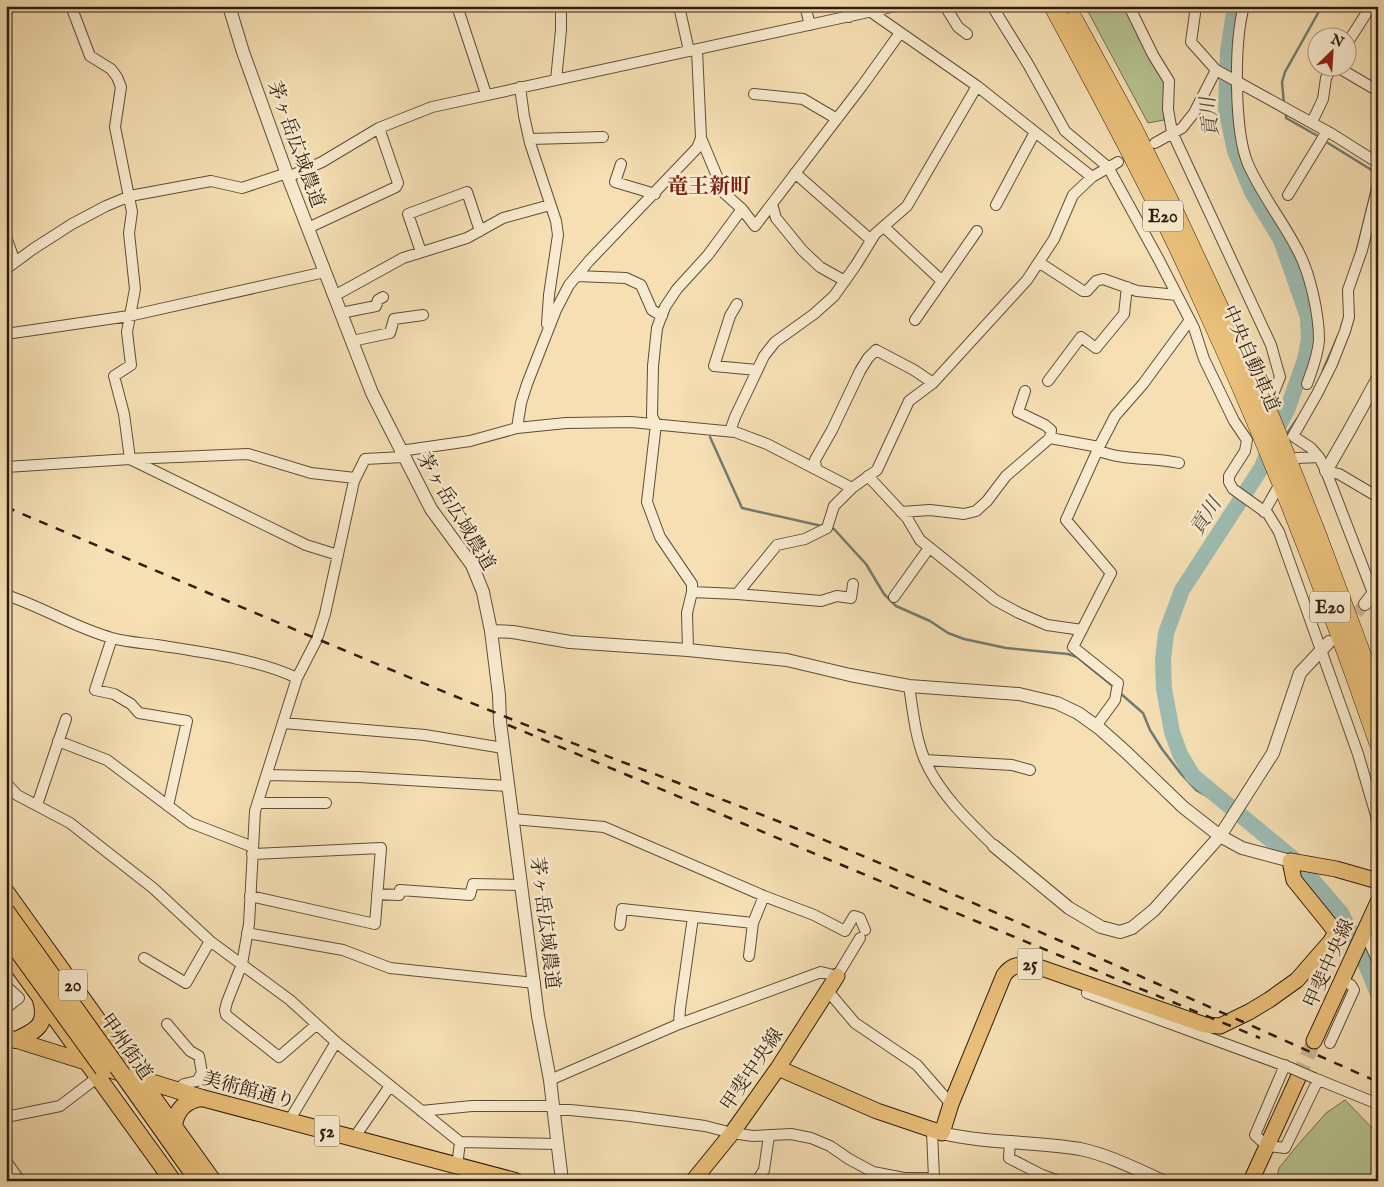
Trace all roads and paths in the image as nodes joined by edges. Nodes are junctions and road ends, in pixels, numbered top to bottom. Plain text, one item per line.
1 (71, 6) edge
2 (229, 6) edge
3 (457, 6) edge
4 (561, 6) edge
5 (679, 6) edge
6 (805, 6) edge
7 (847, 6) edge
8 (945, 6) edge
9 (992, 6) edge
10 (1053, 6) edge
11 (1066, 6) edge
12 (1129, 6) edge
13 (1196, 6) edge
14 (1244, 6) edge
15 (1371, 6) edge
16 (891, 7) edge
17 (871, 12) junction
18 (849, 17) junction
19 (810, 25) junction
20 (1356, 29) edge
21 (900, 32) junction
22 (968, 34) dead end
23 (693, 51) junction
24 (1216, 70) junction
25 (1326, 78) edge
26 (1356, 78) edge
27 (556, 80) junction
28 (1238, 80) junction
29 (977, 86) junction
30 (520, 87) junction
31 (1378, 91) edge
32 (486, 94) junction
33 (754, 94) dead end
34 (837, 119) junction
35 (1312, 122) junction
36 (379, 128) junction
37 (1327, 131) junction
38 (1035, 132) junction
39 (1172, 134) junction
40 (603, 137) dead end
41 (701, 138) junction
42 (530, 139) junction
43 (1155, 142) dead end
44 (6, 161) edge
45 (1118, 162) dead end
46 (1377, 162) edge
47 (622, 164) dead end
48 (1108, 167) junction
49 (6, 170) edge
50 (795, 173) junction
51 (287, 175) junction
52 (1092, 177) junction
53 (1378, 185) edge
54 (655, 194) junction
55 (130, 196) junction
56 (1288, 196) dead end
57 (772, 204) junction
58 (996, 204) dead end
59 (550, 205) junction
60 (742, 209) junction
61 (884, 227) junction
62 (308, 228) junction
63 (480, 231) junction
64 (977, 231) dead end
65 (6, 237) edge
66 (871, 240) junction
67 (421, 252) junction
68 (15, 262) junction
69 (1040, 263) junction
70 (6, 269) edge
71 (325, 272) junction
72 (577, 276) junction
73 (844, 281) junction
74 (942, 281) junction
75 (1127, 288) junction
76 (1177, 295) junction
77 (334, 296) junction
78 (383, 297) dead end
79 (737, 304) dead end
80 (341, 313) junction
81 (423, 315) dead end
82 (129, 316) junction
83 (662, 316) junction
84 (916, 320) dead end
85 (1190, 320) junction
86 (547, 332) junction
87 (6, 334) edge
88 (352, 340) junction
89 (1324, 366) junction
90 (757, 370) junction
91 (1378, 378) edge
92 (1048, 381) dead end
93 (933, 383) junction
94 (1307, 384) dead end
95 (1024, 391) dead end
96 (1272, 397) dead end
97 (656, 424) junction
98 (518, 428) junction
99 (1258, 429) junction
100 (730, 431) junction
101 (1050, 438) junction
102 (1098, 449) junction
103 (402, 454) junction
104 (1319, 457) junction
105 (130, 459) junction
106 (1179, 463) dead end
107 (6, 466) edge
108 (816, 468) junction
109 (1285, 470) junction
110 (1326, 471) junction
111 (868, 476) junction
112 (356, 478) junction
113 (852, 488) junction
114 (1378, 497) edge
115 (901, 512) junction
116 (1264, 512) junction
117 (929, 548) junction
118 (338, 555) junction
119 (853, 584) dead end
120 (692, 592) junction
121 (737, 594) junction
122 (6, 595) edge
123 (894, 597) dead end
124 (1372, 602) edge
125 (1082, 630) junction
126 (490, 631) junction
127 (112, 638) junction
128 (1325, 646) junction
129 (688, 650) junction
130 (297, 678) junction
131 (909, 686) junction
132 (1378, 698) edge
133 (66, 719) dead end
134 (283, 723) junction
135 (1096, 726) junction
136 (58, 741) junction
137 (1378, 742) edge
138 (503, 748) junction
139 (925, 760) junction
140 (1030, 770) dead end
141 (267, 775) junction
142 (6, 783) edge
143 (508, 786) junction
144 (258, 803) junction
145 (326, 803) dead end
146 (37, 805) junction
147 (168, 806) junction
148 (513, 819) junction
149 (1378, 822) edge
150 (1220, 836) junction
151 (994, 846) joint
152 (253, 850) junction
153 (1291, 861) junction
154 (1378, 880) edge
155 (522, 885) junction
156 (6, 892) edge
157 (378, 894) junction
158 (250, 896) junction
159 (764, 896) junction
160 (1378, 902) edge
161 (6, 911) edge
162 (693, 917) junction
163 (753, 923) junction
164 (620, 925) dead end
165 (1364, 931) junction
166 (247, 933) junction
167 (6, 935) edge
168 (210, 941) junction
169 (6, 950) edge
170 (750, 956) dead end
171 (144, 958) dead end
172 (242, 964) junction
173 (1378, 964) edge
174 (1378, 969) edge
175 (837, 976) junction
176 (1343, 979) junction
177 (534, 983) junction
178 (1089, 985) junction
179 (6, 986) edge
180 (827, 990) junction
181 (41, 1000) junction
182 (6, 1008) edge
183 (167, 1024) dead end
184 (680, 1024) junction
185 (316, 1025) junction
186 (11, 1038) edge
187 (1314, 1041) tunnel mouth
188 (336, 1042) junction
189 (1330, 1043) dead end
190 (778, 1068) junction
191 (94, 1070) junction
192 (1291, 1070) junction
193 (140, 1079) junction
194 (1316, 1079) junction
195 (550, 1080) junction
196 (390, 1086) junction
197 (176, 1090) junction
198 (202, 1098) junction
199 (951, 1104) junction
200 (1378, 1104) edge
201 (553, 1108) junction
202 (421, 1111) junction
203 (6, 1117) edge
204 (289, 1121) junction
205 (174, 1126) junction
206 (937, 1132) junction
207 (732, 1133) junction
208 (769, 1136) junction
209 (354, 1138) junction
210 (460, 1142) junction
211 (1010, 1142) junction
212 (558, 1144) junction
213 (1267, 1146) junction
214 (6, 1161) edge
215 (457, 1166) junction
216 (1156, 1179) edge
217 (20, 1181) edge
218 (173, 1181) edge
219 (183, 1181) edge
220 (198, 1181) edge
221 (213, 1181) edge
222 (515, 1181) edge
223 (562, 1181) edge
224 (693, 1181) edge
225 (757, 1181) edge
226 (1059, 1181) edge
227 (1251, 1181) edge

1 - 55 street
2 - 51 street, 茅ヶ岳広域農道
3 - 32 street
4 - 27 street
5 - 23 street
6 - 19 street
7 - 18 street
8 - 22 street
9 - 48 street
10 - 99 highway, 中央自動車道 / E20
11 - 99 highway, 中央自動車道 / E20
12 - 39 street
13 - 24 street
14 - 28 street
15 - 20 street
16 - 17 street
17 - 18 street
17 - 21 street
18 - 19 street
19 - 23 street
21 - 29 street
21 - 34 street
23 - 27 street
23 - 41 street
24 - 28 street
24 - 39 street
25 - 35 street
26 - 31 street
27 - 30 street
28 - 35 street
28 - 89 street
29 - 38 street
29 - 61 street
30 - 32 street
30 - 42 street
32 - 36 street
33 - 34 street
34 - 50 street
35 - 37 street
36 - 51 street
36 - 62 street
37 - 46 street
37 - 56 street
38 - 52 street
38 - 58 street
39 - 43 street
39 - 96 street
40 - 42 street
41 - 54 street
41 - 60 street
42 - 59 street
44 - 49 street
45 - 48 street
47 - 54 street
48 - 52 street
48 - 76 street
50 - 57 street
50 - 66 street
51 - 55 street
51 - 62 street, 茅ヶ岳広域農道
52 - 69 street
53 - 89 street
54 - 72 street
55 - 68 street
55 - 82 street
57 - 60 street
57 - 73 street
59 - 63 street
59 - 86 street
60 - 83 street
61 - 66 street
61 - 74 street
62 - 71 street, 茅ヶ岳広域農道
63 - 67 street
63 - 67 street
64 - 74 street
65 - 68 street
66 - 73 street
67 - 77 street
68 - 70 street
69 - 75 street
69 - 93 street
71 - 77 street, 茅ヶ岳広域農道
71 - 82 street
72 - 83 street
72 - 86 street
73 - 90 street
74 - 84 street
75 - 76 street
75 - 92 street
76 - 85 street
77 - 80 street, 茅ヶ岳広域農道
78 - 80 street
79 - 90 street
80 - 88 street, 茅ヶ岳広域農道
81 - 88 street
82 - 87 street
82 - 105 street
83 - 97 street
85 - 99 street
85 - 102 street
86 - 98 street
88 - 103 street, 茅ヶ岳広域農道
89 - 94 street
89 - 104 street
90 - 100 street
91 - 110 street
93 - 108 street
93 - 111 street
95 - 101 street
97 - 98 street
97 - 100 street
97 - 120 street
98 - 103 street
99 - 109 highway, 中央自動車道 / E20
99 - 116 street
100 - 108 street
101 - 102 street
101 - 115 street
102 - 106 street
102 - 125 street
103 - 112 street
103 - 126 street, 茅ヶ岳広域農道
104 - 109 street
104 - 110 street
105 - 107 street
105 - 112 street
105 - 118 street
108 - 113 street
109 - 116 street
109 - 132 highway, 中央自動車道 / E20
109 - 137 highway, 中央自動車道 / E20
110 - 114 street
110 - 124 street
111 - 113 street
111 - 115 street
112 - 118 street
113 - 121 street
115 - 117 street
116 - 128 street
117 - 123 street
117 - 125 street
118 - 130 street
119 - 121 street
120 - 121 street
120 - 129 street
122 - 127 street
125 - 135 street
126 - 129 street
126 - 138 street, 茅ヶ岳広域農道
127 - 130 street
127 - 147 street
128 - 149 street
128 - 150 street
129 - 131 street
130 - 134 street
131 - 135 street
131 - 139 street
133 - 136 street
134 - 138 street
134 - 141 street
135 - 150 street
136 - 146 street
136 - 147 street
138 - 143 street, 茅ヶ岳広域農道
139 - 140 street
139 - 151 street
141 - 143 street
141 - 144 street
142 - 146 street
143 - 148 street, 茅ヶ岳広域農道
144 - 145 street
144 - 152 street
146 - 168 street
147 - 152 street
148 - 155 street, 茅ヶ岳広域農道
148 - 159 street
150 - 151 street
150 - 153 street
152 - 157 street
152 - 158 street
153 - 154 main road
153 - 178 main road, 25
155 - 157 street
155 - 177 street, 茅ヶ岳広域農道
156 - 193 highway, 甲州街道 / 20
157 - 158 street
158 - 166 street
159 - 163 street
159 - 175 street
160 - 165 main road, 甲斐中央線
161 - 220 highway, 甲州街道 / 20, bridge
162 - 163 street
162 - 164 street
162 - 184 street
163 - 170 street
165 - 173 street
165 - 176 main road, 甲斐中央線
166 - 172 street
166 - 177 street
167 - 219 highway, 甲州街道 / 20, bridge
168 - 171 street
168 - 172 street
169 - 181 highway, 20
172 - 185 street
172 - 185 street
173 - 174 street
175 - 180 main road, 甲斐中央線
175 - 184 street
176 - 187 main road, 甲斐中央線
176 - 189 street
177 - 195 street, 茅ヶ岳広域農道
178 - 192 street
178 - 199 main road, 25
179 - 182 street
180 - 190 main road, 甲斐中央線
180 - 199 street
181 - 186 highway
181 - 191 highway, 20
183 - 197 street
184 - 195 street
185 - 188 street
186 - 191 main road
188 - 196 street
188 - 204 street
190 - 206 main road
190 - 207 main road, 甲斐中央線
191 - 193 highway, 美術館通り / 52
191 - 203 street
191 - 218 highway
192 - 194 street, bridge
192 - 213 main road
193 - 197 highway, 美術館通り / 52
193 - 205 highway, 甲州街道
194 - 200 street
194 - 213 street
195 - 201 street, 茅ヶ岳広域農道
196 - 202 street
196 - 209 street
197 - 198 highway, 美術館通り / 52
198 - 204 highway, 美術館通り / 52
198 - 205 highway
199 - 206 main road, 25
201 - 202 street
201 - 207 street
201 - 212 street, 茅ヶ岳広域農道
202 - 210 street
204 - 209 highway, 美術館通り / 52
205 - 221 highway, 甲州街道
206 - 208 street
206 - 211 street
207 - 208 street
207 - 224 main road, 甲斐中央線
208 - 225 street
209 - 215 highway, 美術館通り / 52
210 - 212 street
210 - 215 street
211 - 216 street
211 - 226 street
212 - 223 street, 茅ヶ岳広域農道
213 - 227 main road
214 - 217 street
215 - 222 highway, 美術館通り / 52

